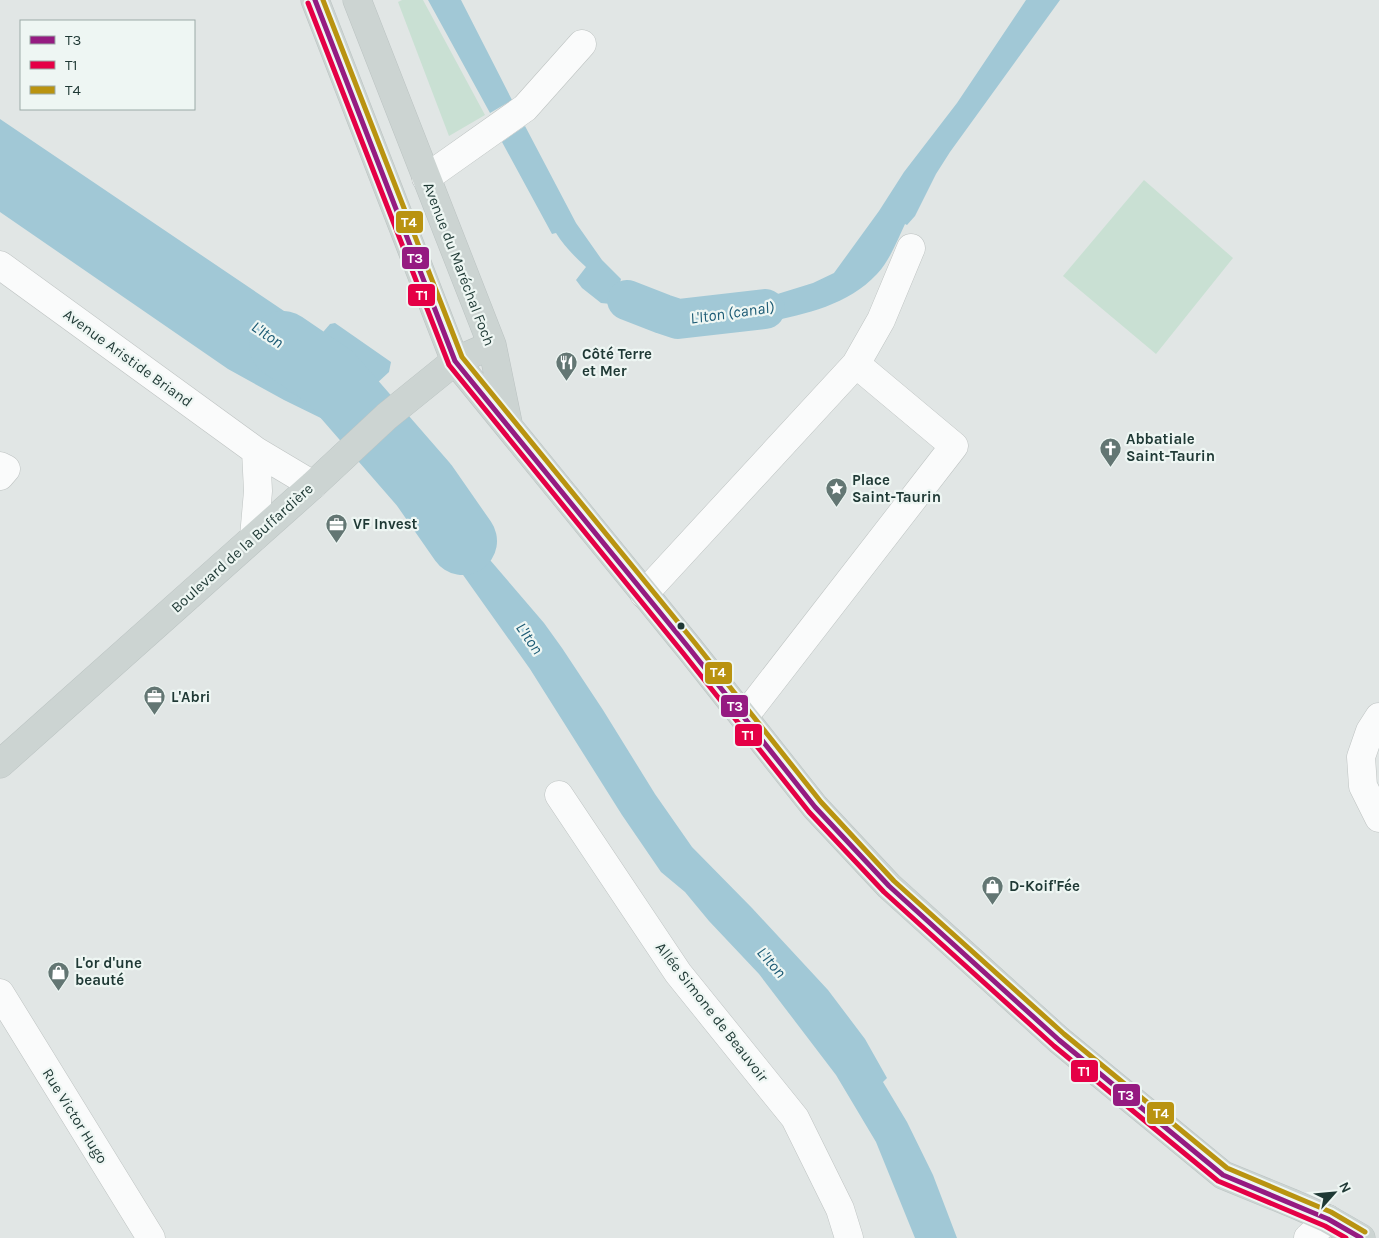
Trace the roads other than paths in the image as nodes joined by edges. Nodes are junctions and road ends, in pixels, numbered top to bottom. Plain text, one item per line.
1 (315, 0) edge
2 (357, 0) edge
3 (582, 44) dead end
4 (426, 178) junction
5 (911, 248) dead end
6 (0, 265) edge
7 (492, 345) junction
8 (455, 361) junction
9 (856, 364) junction
10 (509, 427) junction
11 (256, 452) junction
12 (0, 466) edge
13 (0, 476) edge
14 (313, 485) junction
15 (254, 537) junction
16 (644, 594) junction
17 (744, 717) junction
18 (1379, 717) edge
19 (0, 764) edge
20 (559, 795) dead end
21 (1379, 818) edge
22 (0, 993) edge
23 (1328, 1219) junction
24 (151, 1238) edge
25 (850, 1238) edge
26 (1308, 1238) edge
27 (1361, 1238) edge

1 - 8 main road
2 - 4 main road, Avenue du Maréchal Foch
3 - 4 street
4 - 7 main road, Avenue du Maréchal Foch
5 - 9 street
6 - 11 street, Avenue Aristide Briand
7 - 8 main road, Boulevard de la Buffardière
7 - 10 main road, Avenue du Maréchal Foch
8 - 10 main road
8 - 14 main road, Boulevard de la Buffardière
9 - 16 street
9 - 17 street
10 - 16 main road
11 - 14 street, Avenue Aristide Briand
11 - 15 street
12 - 13 street
14 - 15 main road, Boulevard de la Buffardière
15 - 19 main road, Boulevard de la Buffardière
16 - 17 main road
17 - 23 main road
18 - 21 street
20 - 25 street, Allée Simone de Beauvoir
22 - 24 street, Rue Victor Hugo
23 - 26 street
23 - 27 main road

